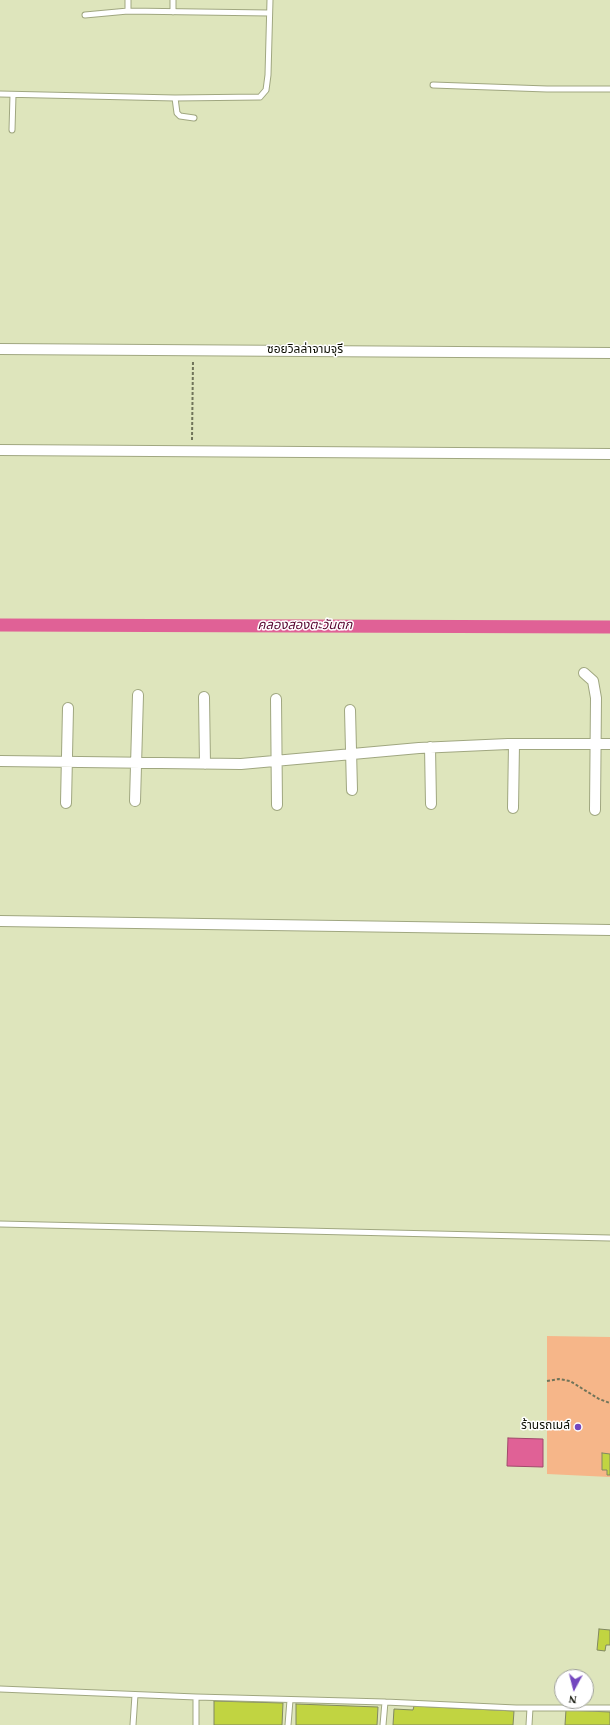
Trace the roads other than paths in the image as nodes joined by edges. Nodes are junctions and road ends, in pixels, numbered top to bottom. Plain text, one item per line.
1 (128, 0) edge
2 (173, 0) edge
3 (270, 0) edge
4 (128, 11) junction
5 (173, 12) junction
6 (269, 13) junction
7 (85, 15) dead end
8 (433, 85) dead end
9 (610, 88) edge
10 (0, 94) edge
11 (13, 95) junction
12 (176, 98) junction
13 (194, 118) dead end
14 (12, 130) dead end
15 (0, 349) edge
16 (610, 353) edge
17 (0, 450) edge
18 (610, 454) edge
19 (584, 673) dead end
20 (138, 695) dead end
21 (204, 697) dead end
22 (276, 699) dead end
23 (68, 708) dead end
24 (350, 710) dead end
25 (514, 744) junction
26 (595, 744) junction
27 (610, 744) edge
28 (430, 747) junction
29 (351, 753) junction
30 (0, 761) edge
31 (276, 761) junction
32 (67, 763) junction
33 (136, 764) junction
34 (205, 764) junction
35 (352, 790) dead end
36 (135, 801) dead end
37 (66, 803) dead end
38 (431, 804) dead end
39 (276, 805) dead end
40 (513, 808) dead end
41 (595, 810) dead end
42 (0, 920) edge
43 (610, 930) edge
44 (0, 1224) edge
45 (610, 1238) edge
46 (0, 1689) edge
47 (135, 1695) junction
48 (196, 1697) junction
49 (290, 1700) junction
50 (385, 1702) junction
51 (530, 1708) junction
52 (610, 1708) edge
53 (133, 1725) edge
54 (196, 1725) edge
55 (288, 1725) edge
56 (383, 1725) edge
57 (529, 1725) edge

1 - 4 lane
2 - 5 lane
3 - 6 lane
4 - 5 lane
4 - 7 lane
5 - 6 lane
6 - 12 lane
8 - 9 lane
10 - 11 lane
11 - 12 lane
11 - 14 lane
12 - 13 lane
15 - 16 street, ซอยวิลล่าจามจุรี
17 - 18 street
19 - 26 street
20 - 33 street
21 - 34 street
22 - 31 street
23 - 32 street
24 - 29 street
25 - 26 street
25 - 28 street
25 - 40 street
26 - 27 street
26 - 41 street
28 - 29 street
28 - 38 street
29 - 31 street
29 - 35 street
30 - 32 street
31 - 34 street
31 - 39 street
32 - 33 street
32 - 37 street
33 - 34 street
33 - 36 street
42 - 43 street
44 - 45 lane
46 - 47 lane
47 - 48 lane
47 - 53 lane
48 - 49 lane
48 - 54 lane
49 - 50 lane
49 - 55 lane
50 - 51 lane
50 - 56 lane
51 - 52 lane
51 - 57 lane

